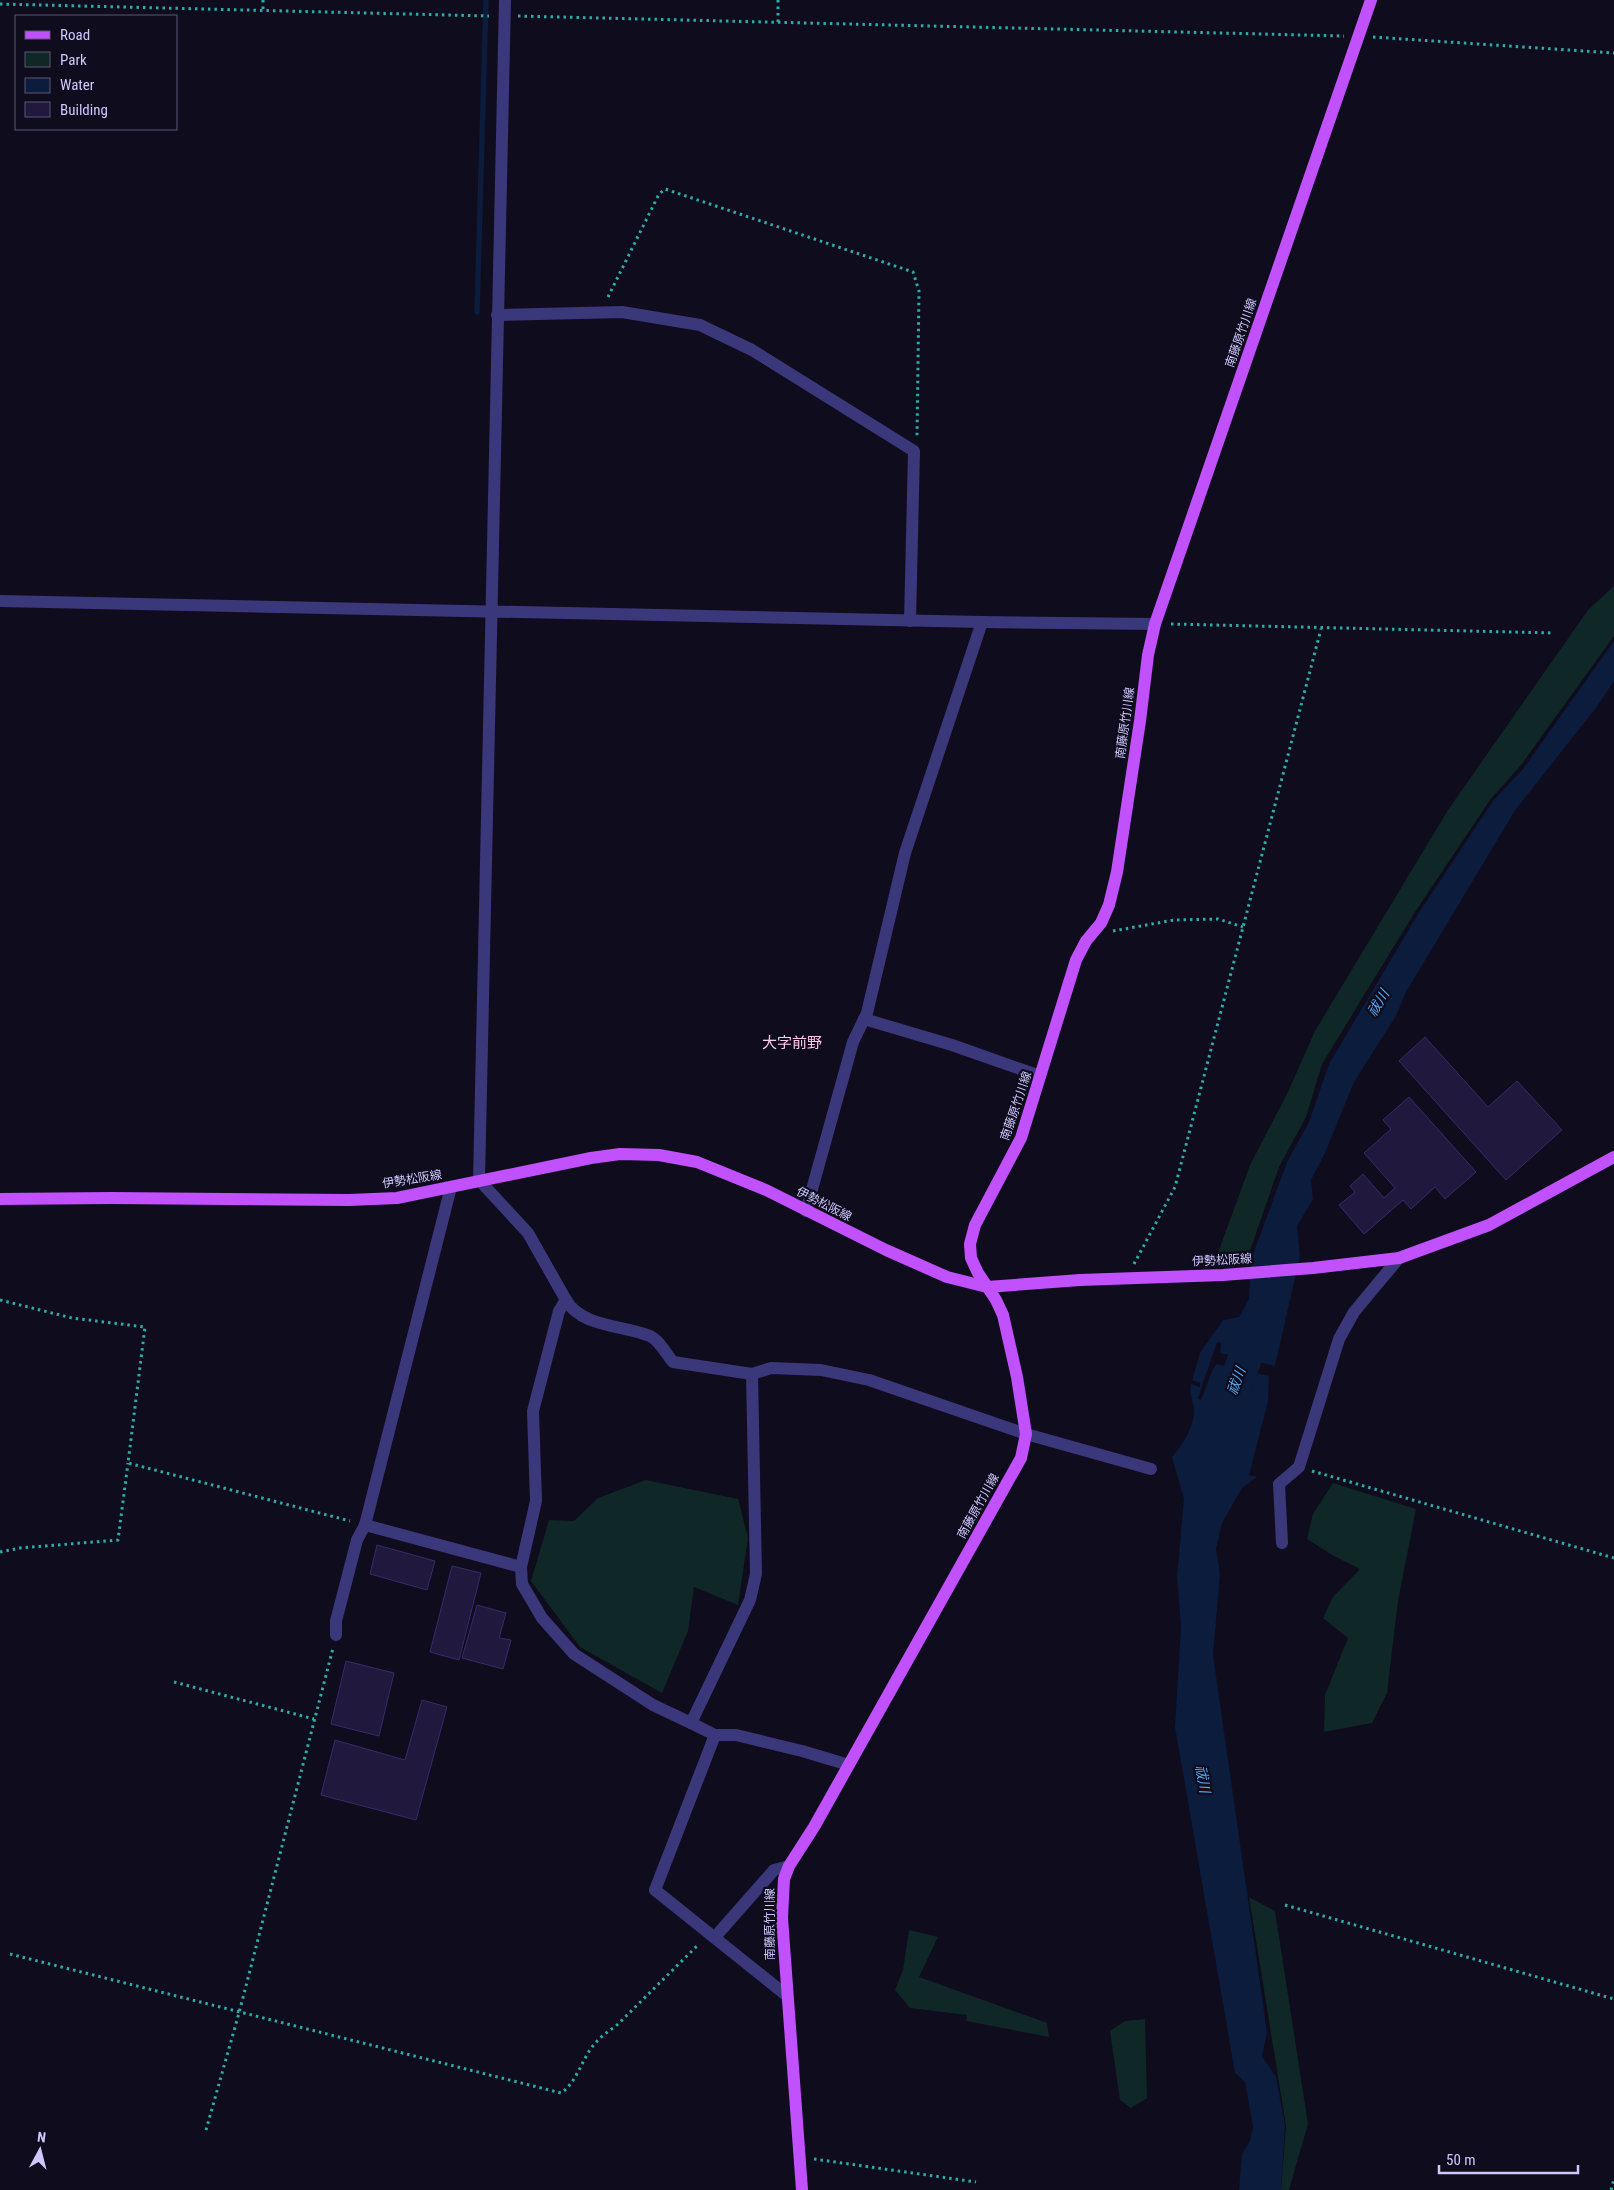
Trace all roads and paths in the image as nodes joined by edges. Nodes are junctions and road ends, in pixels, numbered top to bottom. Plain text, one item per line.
1 (263, 0) edge
2 (505, 0) edge
3 (778, 0) edge
4 (1371, 0) edge
5 (0, 4) edge
6 (263, 10) junction
7 (500, 16) junction
8 (778, 22) junction
9 (1358, 36) junction
10 (1614, 53) edge
11 (604, 312) junction
12 (497, 315) junction
13 (914, 451) junction
14 (0, 601) edge
15 (491, 612) junction
16 (910, 621) junction
17 (982, 622) junction
18 (1155, 624) junction
19 (1321, 629) junction
20 (1554, 633) dead end
21 (1098, 926) junction
22 (1243, 927) junction
23 (864, 1019) junction
24 (1040, 1076) junction
25 (1614, 1157) edge
26 (479, 1180) junction
27 (451, 1187) junction
28 (0, 1199) edge
29 (806, 1211) junction
30 (1400, 1258) junction
31 (1128, 1278) junction
32 (987, 1287) junction
33 (0, 1300) edge
34 (566, 1300) junction
35 (752, 1374) junction
36 (1026, 1434) junction
37 (128, 1463) junction
38 (1300, 1467) junction
39 (1151, 1469) dead end
40 (365, 1525) junction
41 (1282, 1543) dead end
42 (0, 1552) edge
43 (1614, 1558) edge
44 (521, 1568) junction
45 (336, 1635) joint
46 (174, 1682) dead end
47 (314, 1719) junction
48 (691, 1724) junction
49 (715, 1735) junction
50 (849, 1765) junction
51 (789, 1866) junction
52 (1285, 1904) dead end
53 (716, 1937) junction
54 (10, 1954) dead end
55 (786, 1995) junction
56 (1614, 1999) edge
57 (238, 2013) junction
58 (206, 2130) dead end
59 (799, 2164) junction
60 (1614, 2179) edge
61 (976, 2182) dead end
62 (802, 2190) edge
63 (1611, 2190) edge

1 - 6 path
2 - 7 street
3 - 8 path
4 - 9 main road, 南藤原竹川線
5 - 6 path
6 - 7 path
7 - 8 path
7 - 12 street
8 - 9 path
9 - 10 path
9 - 18 main road, 南藤原竹川線
11 - 12 street
11 - 13 street
11 - 13 path
12 - 15 street
13 - 16 street
14 - 15 street
15 - 16 street
15 - 26 street
16 - 17 street
17 - 18 street
17 - 23 street
18 - 19 path
18 - 21 main road, 南藤原竹川線
19 - 20 path
19 - 22 path
21 - 22 path
21 - 24 main road, 南藤原竹川線
22 - 31 path
23 - 24 street
23 - 29 street
24 - 32 main road, 南藤原竹川線
25 - 30 main road, 伊勢松阪線
26 - 27 main road, 伊勢松阪線
26 - 29 main road, 伊勢松阪線
26 - 34 street
27 - 28 main road, 伊勢松阪線
27 - 40 street
29 - 32 main road, 伊勢松阪線
30 - 31 main road, 伊勢松阪線
30 - 38 street
31 - 32 main road, 伊勢松阪線
32 - 36 main road, 南藤原竹川線
33 - 37 path
34 - 35 street
34 - 44 street
35 - 36 street
35 - 48 street
36 - 39 street
36 - 50 main road, 南藤原竹川線
37 - 40 path
37 - 42 path
38 - 41 street
38 - 43 path
40 - 44 street
40 - 45 street
44 - 48 street
45 - 47 path
46 - 47 path
47 - 57 path
48 - 49 street
49 - 50 street
49 - 53 street
50 - 51 main road, 南藤原竹川線
51 - 53 street
51 - 55 main road, 南藤原竹川線
52 - 56 path
53 - 55 street
53 - 57 path
54 - 57 path
55 - 59 main road, 南藤原竹川線
57 - 58 path
59 - 61 path
59 - 62 main road, 南藤原竹川線
60 - 63 path

